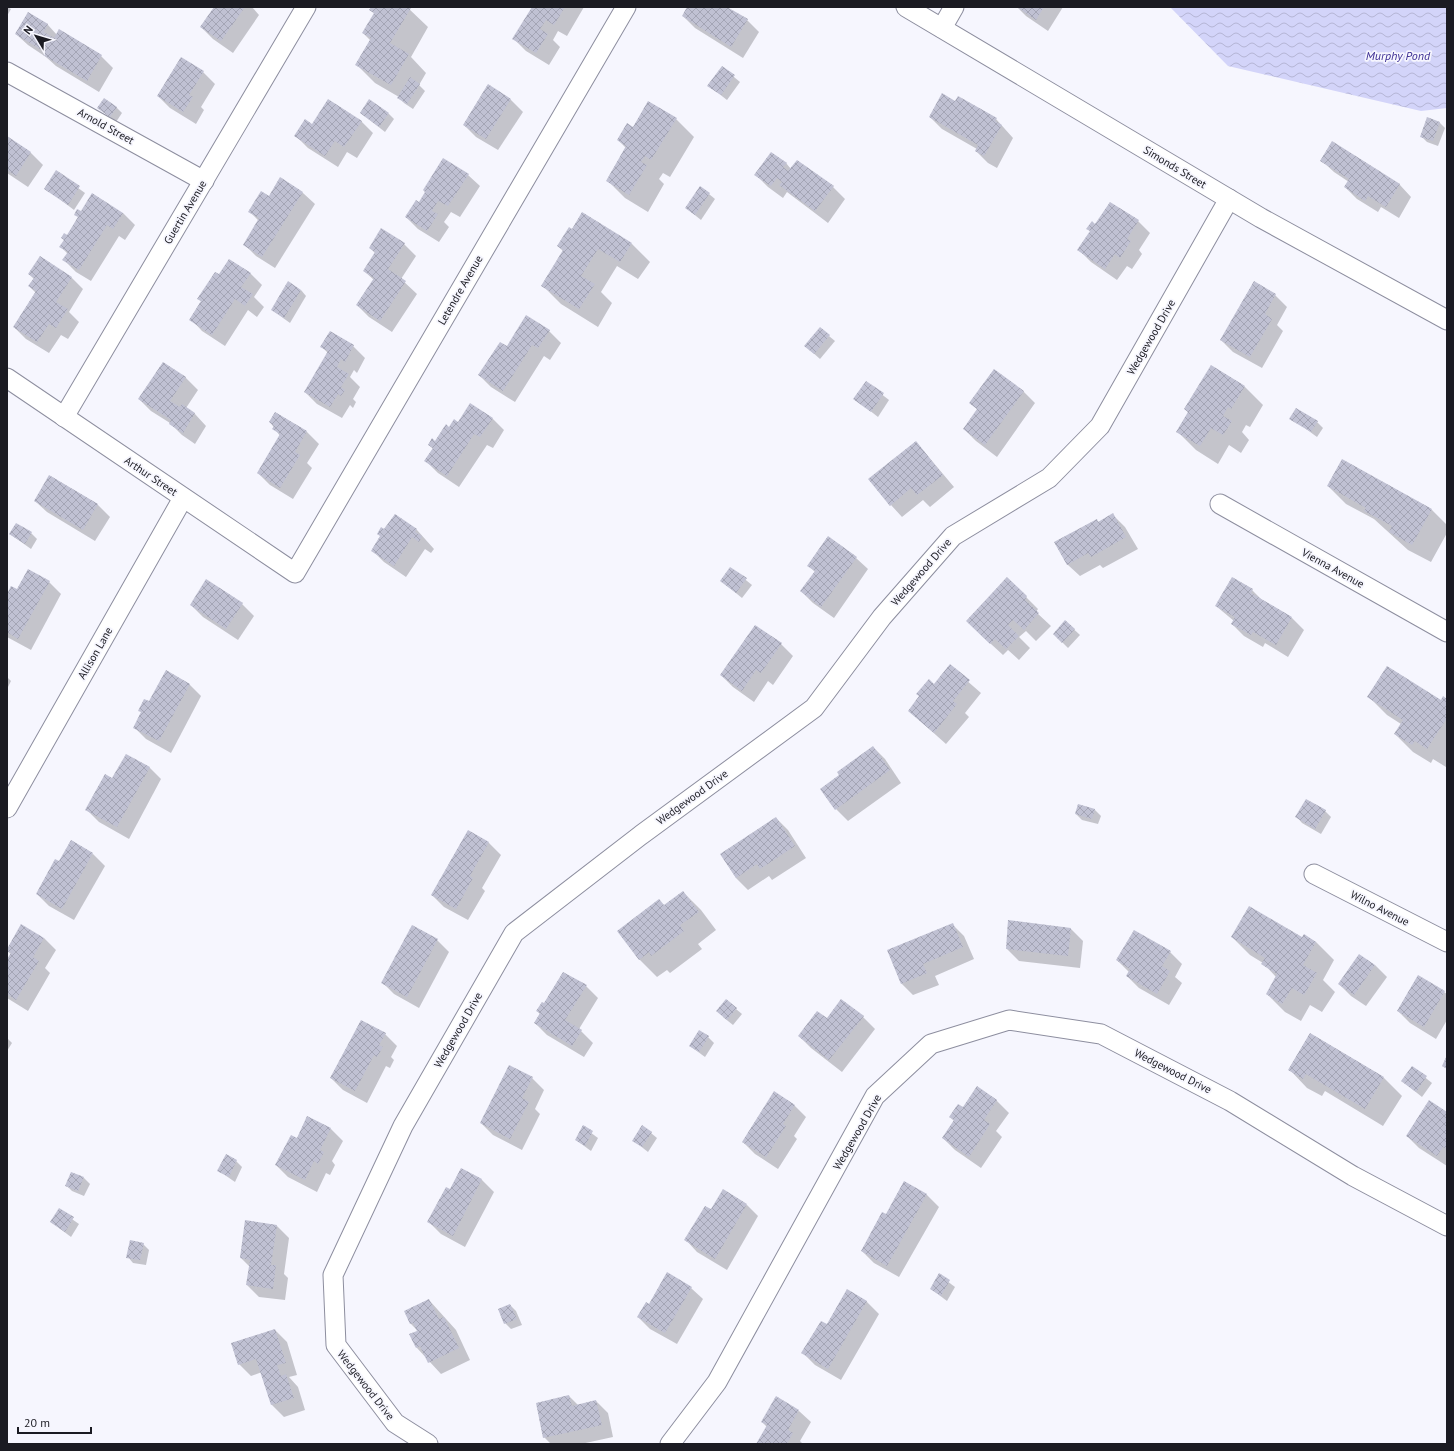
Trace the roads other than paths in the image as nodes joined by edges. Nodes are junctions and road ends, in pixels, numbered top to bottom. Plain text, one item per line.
1 (306, 7) edge
2 (626, 7) edge
3 (906, 7) edge
4 (954, 7) edge
5 (942, 28) junction
6 (7, 72) edge
7 (204, 180) junction
8 (1229, 199) junction
9 (1447, 320) edge
10 (7, 378) edge
11 (64, 417) junction
12 (183, 498) junction
13 (1220, 504) dead end
14 (295, 573) joint
15 (1447, 632) edge
16 (7, 808) edge
17 (1314, 874) dead end
18 (1447, 942) edge
19 (1447, 1226) edge
20 (428, 1444) edge
21 (670, 1444) edge

1 - 7 street, Guertin Avenue
2 - 14 street, Letendre Avenue
3 - 5 street, Simonds Street
4 - 5 street
5 - 8 street, Simonds Street
6 - 7 street, Arnold Street
7 - 11 street, Guertin Avenue
8 - 9 street, Simonds Street
8 - 20 street, Wedgewood Drive
10 - 11 street, Arthur Street
11 - 12 street, Arthur Street
12 - 14 street, Arthur Street
12 - 16 street, Allison Lane
13 - 15 street, Vienna Avenue
17 - 18 street, Wilno Avenue
19 - 21 street, Wedgewood Drive

